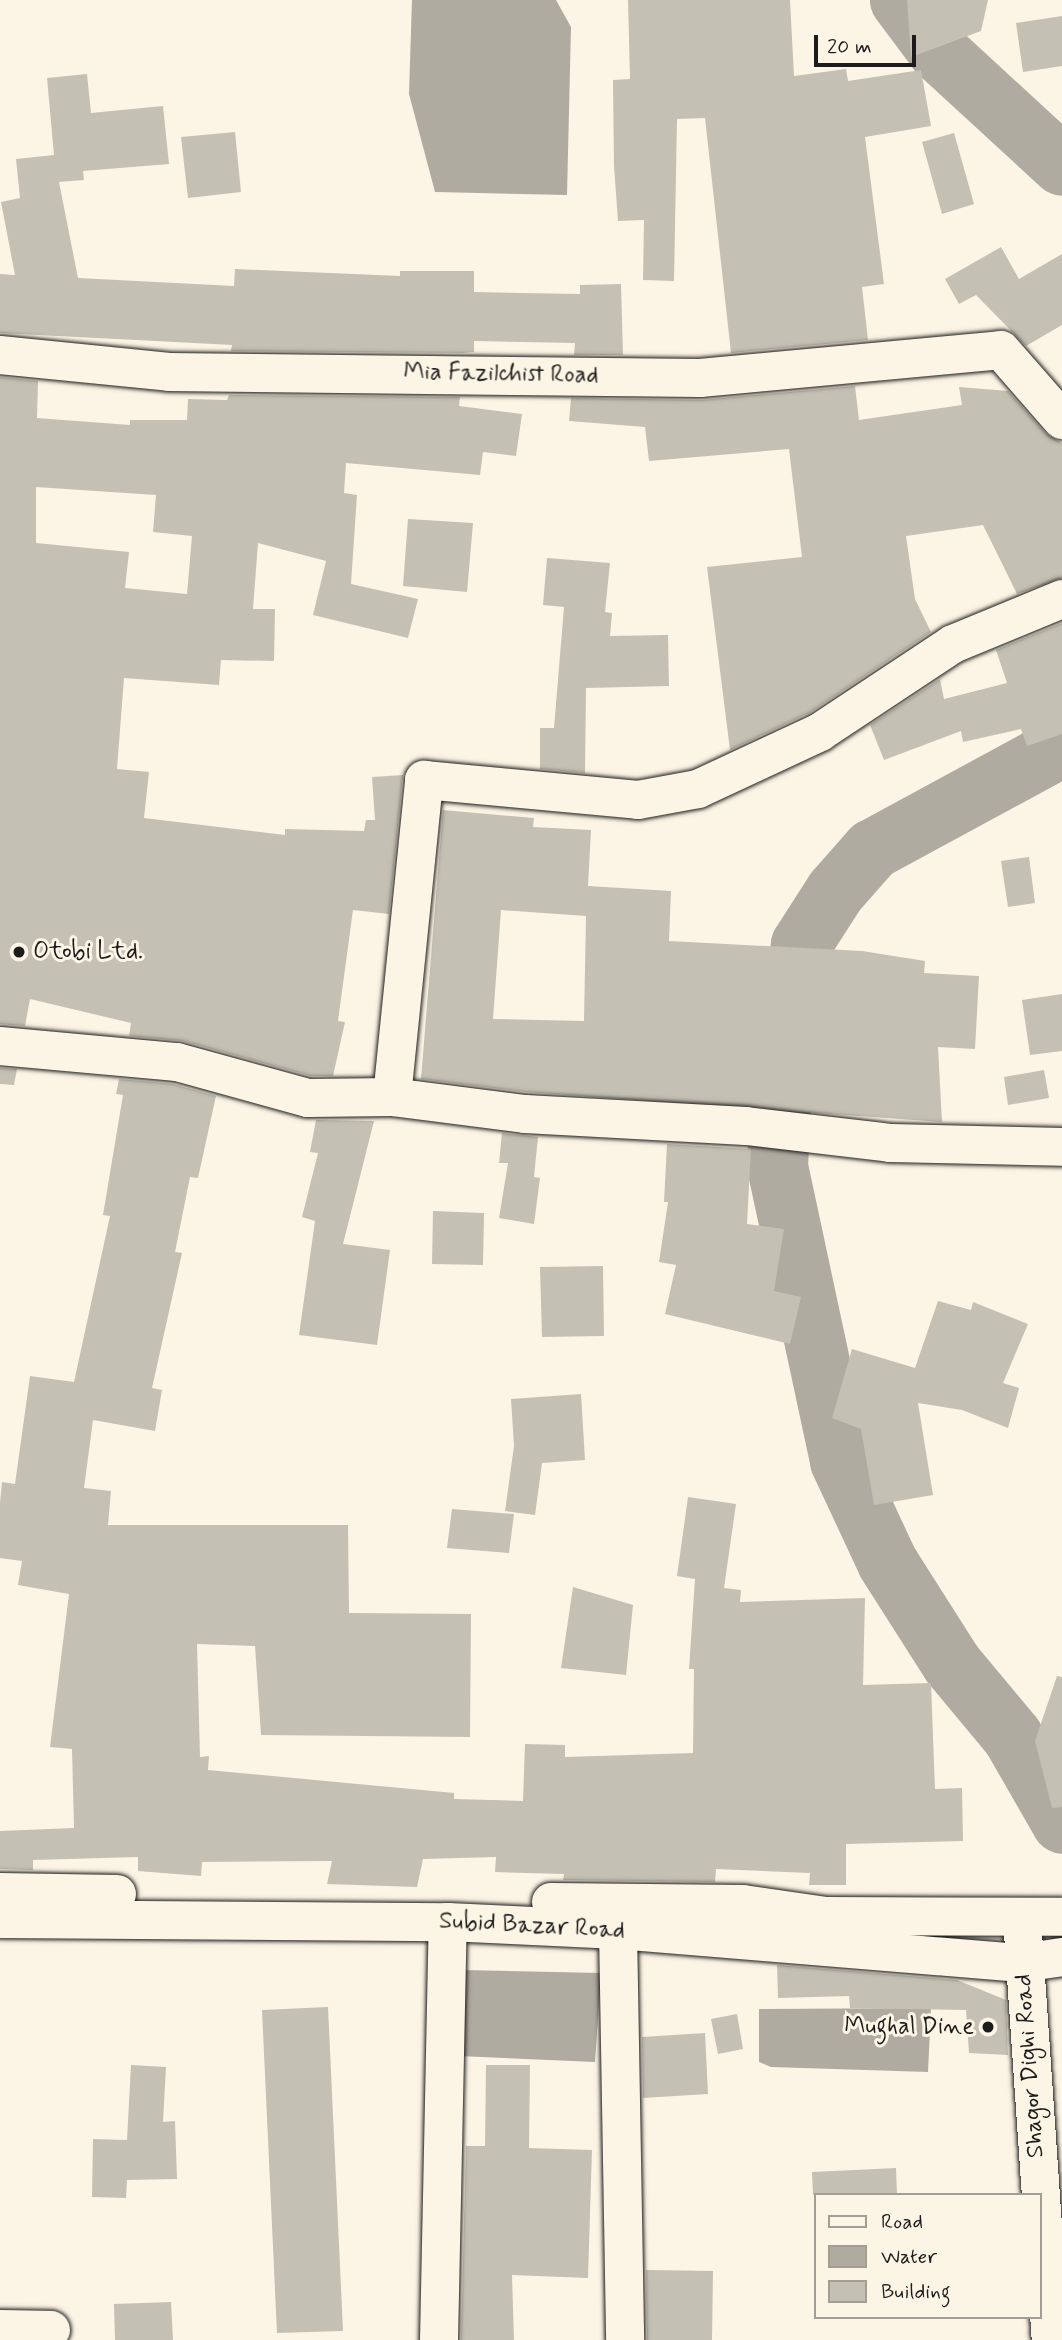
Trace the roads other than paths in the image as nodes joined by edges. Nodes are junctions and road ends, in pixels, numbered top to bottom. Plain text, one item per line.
1 (0, 355) edge
2 (1062, 420) edge
3 (1062, 599) edge
4 (0, 1046) edge
5 (392, 1097) junction
6 (1062, 1147) edge
7 (0, 1892) edge
8 (1062, 1917) edge
9 (1023, 1918) junction
10 (0, 1919) edge
11 (447, 1922) junction
12 (618, 1930) junction
13 (1062, 1957) edge
14 (1022, 1963) junction
15 (1040, 2193) edge
16 (1041, 2210) edge
17 (0, 2329) edge
18 (51, 2330) dead end
19 (439, 2340) edge
20 (625, 2340) edge
21 (1051, 2340) edge

1 - 2 street, Mia Fazilchist Road
3 - 5 street
4 - 5 street
5 - 6 street
7 - 9 street, Subid Bazar Road
8 - 9 street, Subid Bazar Road
9 - 14 street, Shagor Dighi Road
10 - 11 street, Subid Bazar Road
11 - 12 street, Subid Bazar Road
11 - 19 street
12 - 14 street, Subid Bazar Road
12 - 20 street
13 - 14 street, Subid Bazar Road
14 - 15 street, Shagor Dighi Road
16 - 21 street, Shagor Dighi Road
17 - 18 street

